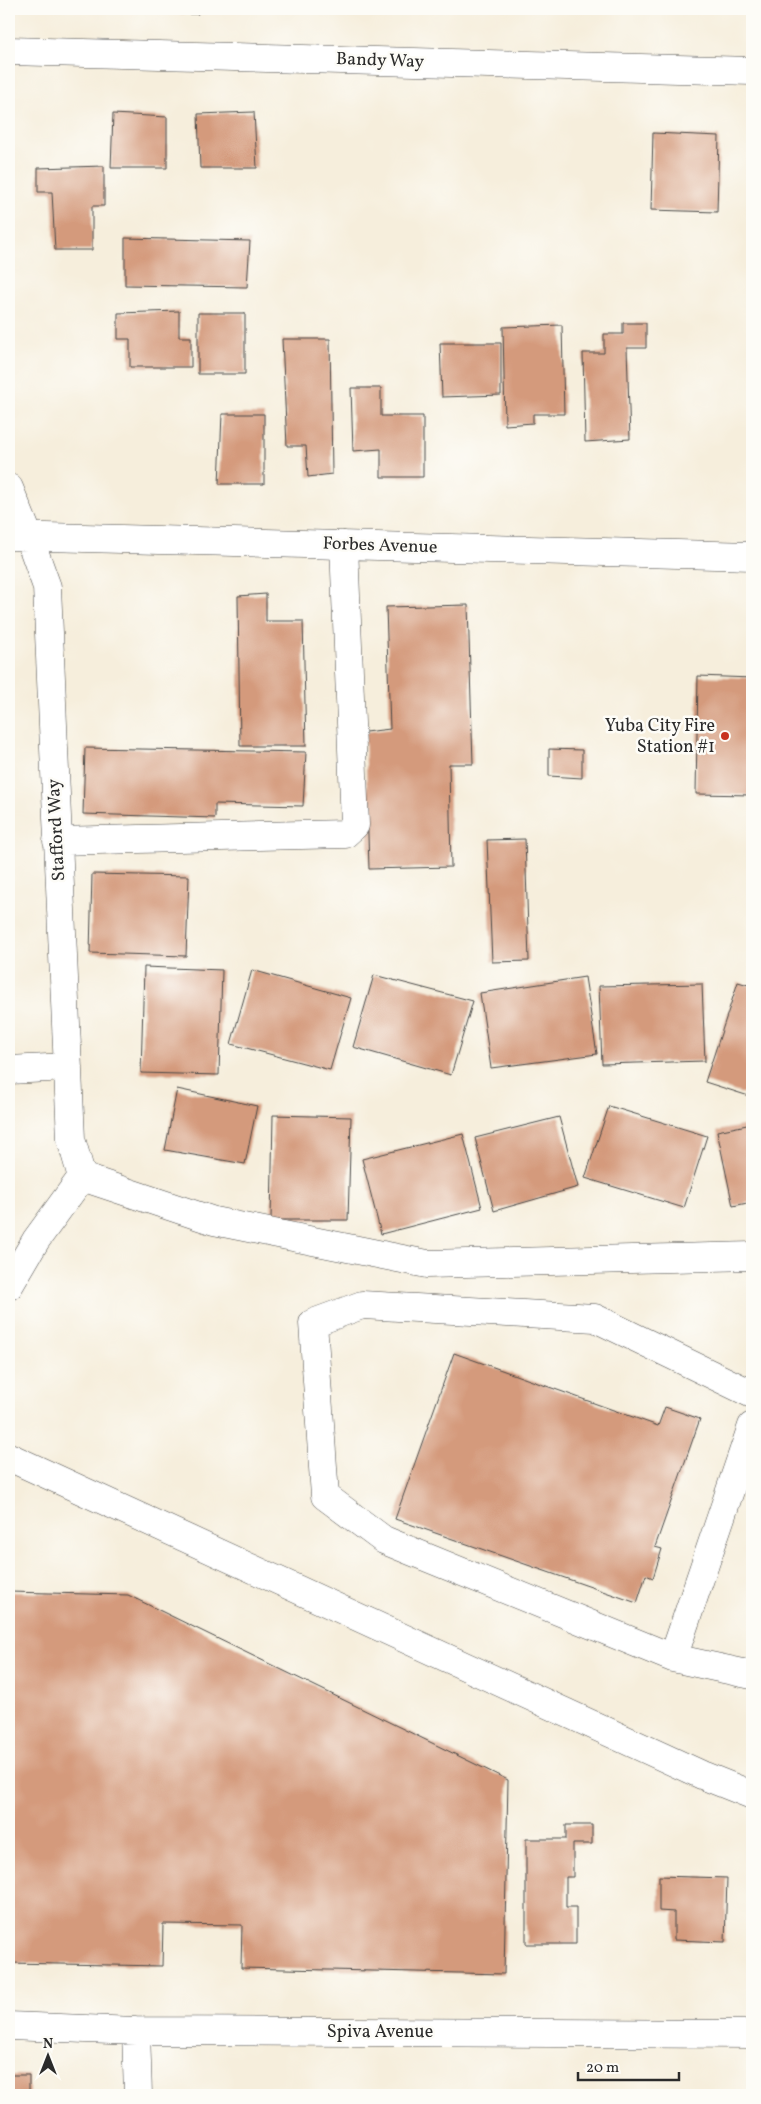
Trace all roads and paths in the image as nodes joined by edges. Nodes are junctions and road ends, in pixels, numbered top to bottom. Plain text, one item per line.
1 (9, 51) edge
2 (752, 71) edge
3 (9, 488) edge
4 (19, 536) edge
5 (344, 545) junction
6 (752, 556) edge
7 (58, 840) junction
8 (68, 1067) junction
9 (9, 1070) edge
10 (82, 1177) junction
11 (752, 1256) edge
12 (9, 1286) edge
13 (752, 1394) edge
14 (752, 1426) edge
15 (9, 1457) edge
16 (673, 1658) junction
17 (752, 1675) edge
18 (752, 1795) edge
19 (9, 2026) edge
20 (136, 2031) junction
21 (752, 2034) edge
22 (138, 2095) edge

1 - 2 street, Bandy Way
3 - 4 street, Stafford Way
4 - 5 street, Forbes Avenue
4 - 7 street, Stafford Way
5 - 6 street, Forbes Avenue
5 - 7 street
7 - 8 street, Stafford Way
8 - 9 street
8 - 10 street, Stafford Way
10 - 11 street
10 - 12 street
13 - 16 street
14 - 16 street
15 - 18 street
16 - 17 street
19 - 20 street, Spiva Avenue
20 - 21 street, Spiva Avenue
20 - 22 street

